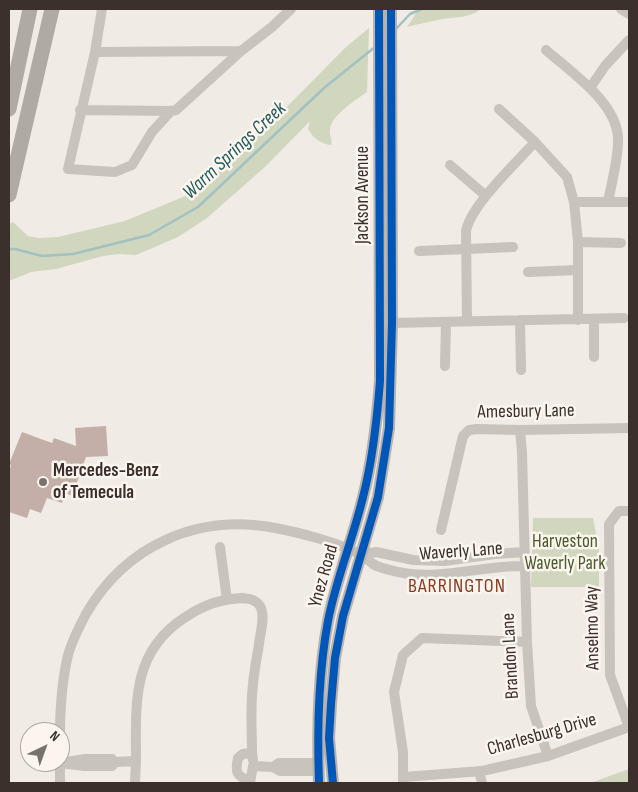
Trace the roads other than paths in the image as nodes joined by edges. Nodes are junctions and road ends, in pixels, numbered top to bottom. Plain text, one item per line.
1 (30, 9) edge
2 (52, 9) edge
3 (102, 9) edge
4 (291, 9) edge
5 (621, 9) edge
6 (385, 12) edge
7 (629, 14) edge
8 (629, 40) edge
9 (546, 50) dead end
10 (241, 51) junction
11 (95, 52) junction
12 (590, 88) junction
13 (9, 109) edge
14 (499, 109) dead end
15 (80, 110) junction
16 (171, 111) junction
17 (534, 142) junction
18 (450, 165) dead end
19 (9, 193) edge
20 (486, 196) junction
21 (609, 197) junction
22 (629, 197) edge
23 (574, 202) junction
24 (629, 202) edge
25 (578, 242) junction
26 (621, 243) dead end
27 (513, 247) dead end
28 (419, 250) dead end
29 (466, 250) junction
30 (386, 257) junction
31 (578, 270) junction
32 (528, 272) dead end
33 (624, 318) dead end
34 (594, 319) junction
35 (520, 320) junction
36 (578, 320) junction
37 (467, 321) junction
38 (446, 322) junction
39 (392, 323) junction
40 (594, 357) dead end
41 (445, 366) dead end
42 (521, 370) dead end
43 (386, 381) junction
44 (629, 428) edge
45 (520, 430) junction
46 (629, 511) edge
47 (441, 530) dead end
48 (220, 547) dead end
49 (348, 549) junction
50 (525, 552) junction
51 (361, 555) junction
52 (525, 566) junction
53 (227, 600) junction
54 (526, 642) junction
55 (61, 722) edge
56 (629, 727) edge
57 (252, 753) junction
58 (548, 756) junction
59 (70, 761) edge
60 (136, 761) junction
61 (253, 766) junction
62 (479, 771) junction
63 (319, 772) edge
64 (403, 780) edge
65 (250, 782) edge
66 (136, 783) edge
67 (328, 783) edge
68 (333, 783) edge
69 (482, 783) edge

1 - 13 highway
2 - 19 highway
3 - 11 street
4 - 10 street
5 - 7 street
6 - 30 main road, Jackson Avenue
8 - 12 street
9 - 12 street
10 - 11 street
10 - 16 street
11 - 15 street
12 - 21 street
14 - 17 street
15 - 16 street
15 - 16 street
17 - 20 street
17 - 23 street
18 - 20 street
20 - 29 street
21 - 22 street
21 - 23 street
21 - 24 street
23 - 25 street
25 - 26 street
25 - 31 street
27 - 29 street
28 - 29 street
29 - 37 street
30 - 39 main road, Jackson Avenue
30 - 43 main road, Jackson Avenue
31 - 32 street
31 - 36 street
33 - 34 street
34 - 36 street
34 - 40 street
35 - 36 street
35 - 37 street
35 - 42 street
37 - 38 street
38 - 39 street
38 - 41 street
39 - 43 main road, Jackson Avenue
43 - 49 main road, Ynez Road
43 - 51 main road, Ynez Road
44 - 45 street, Amesbury Lane
45 - 47 street, Amesbury Lane
45 - 50 street, Brandon Lane
46 - 56 street, Anselmo Way
48 - 53 street
49 - 51 street
49 - 55 street
49 - 63 main road, Ynez Road
50 - 51 street, Waverly Lane
50 - 52 street, Brandon Lane
51 - 52 street, Waverly Lane
51 - 68 main road, Ynez Road
52 - 54 street, Brandon Lane
53 - 57 street
53 - 60 street
54 - 58 street, Brandon Lane
54 - 64 street
56 - 58 street, Charlesburg Drive
57 - 61 street
57 - 65 street
58 - 62 street, Charlesburg Drive
59 - 60 street
60 - 66 street
61 - 63 street
61 - 65 street
62 - 64 street, Charlesburg Drive
62 - 69 street
63 - 67 main road

